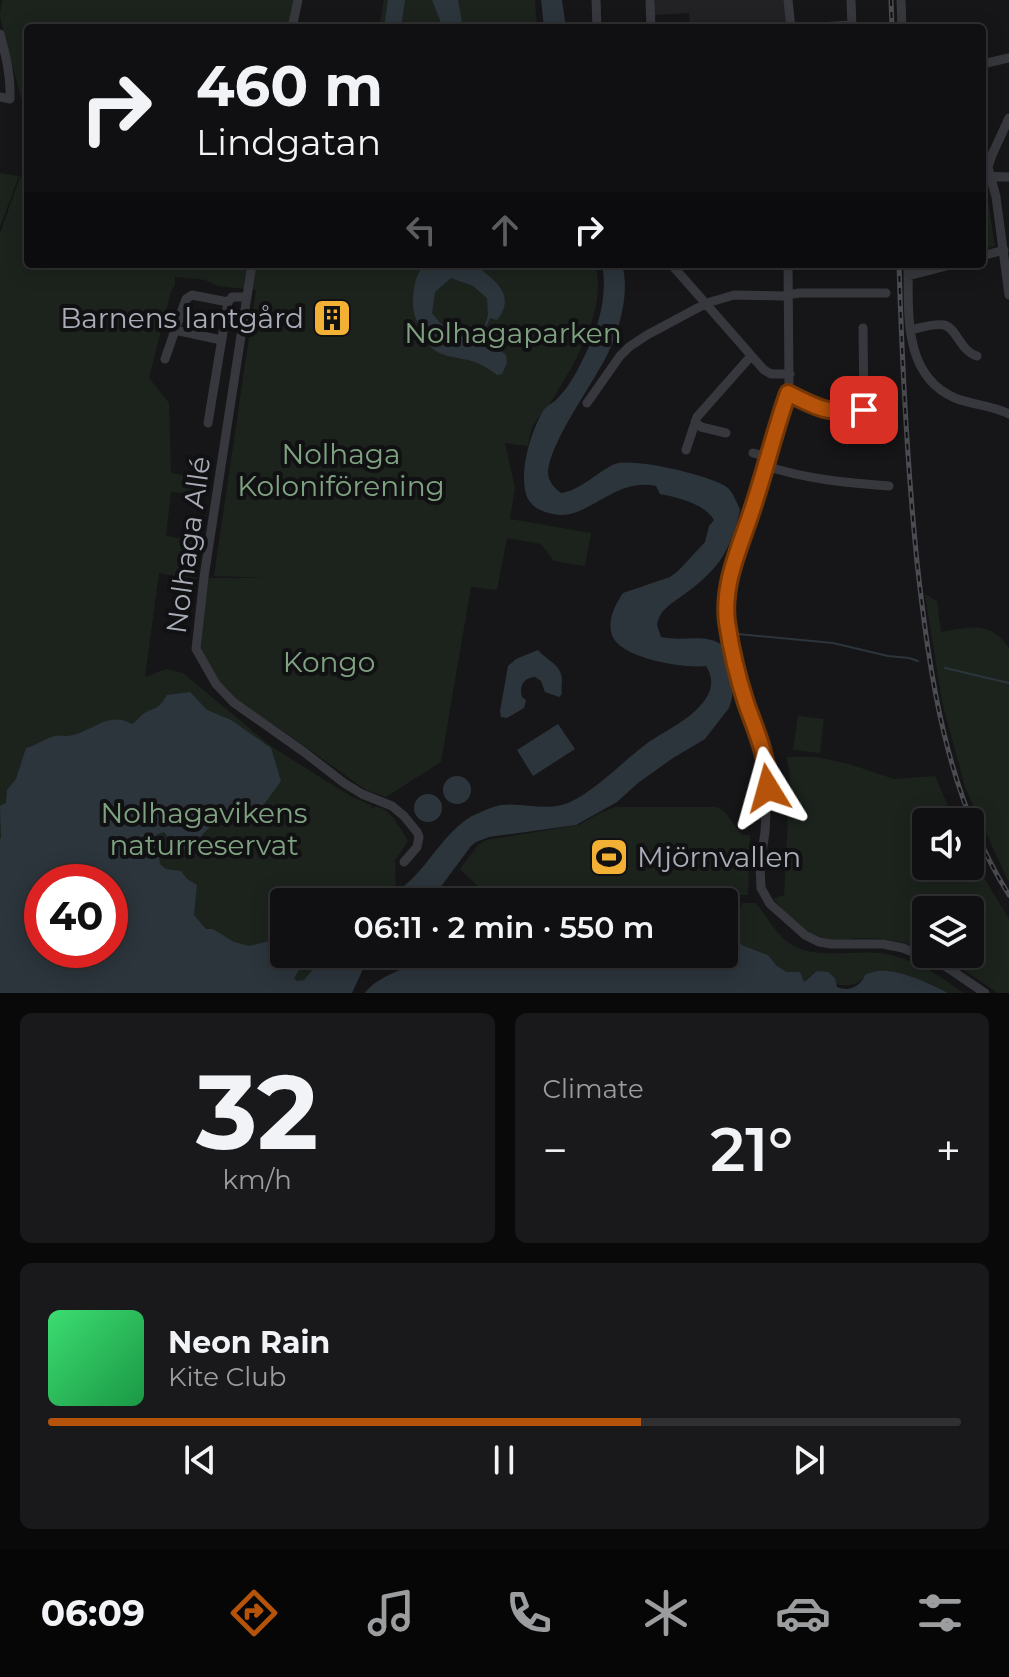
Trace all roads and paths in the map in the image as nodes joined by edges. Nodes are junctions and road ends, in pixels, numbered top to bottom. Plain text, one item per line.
1 (298, 0) edge
2 (596, 0) edge
3 (650, 0) edge
4 (788, 0) edge
5 (851, 0) edge
6 (901, 0) edge
7 (293, 24) edge
8 (597, 24) edge
9 (651, 24) edge
10 (791, 24) edge
11 (852, 24) edge
12 (902, 24) edge
13 (0, 34) edge
14 (1009, 58) edge
15 (986, 63) edge
16 (0, 97) edge
17 (1009, 118) edge
18 (987, 176) edge
19 (1009, 177) edge
20 (1004, 250) junction
21 (986, 255) edge
22 (251, 268) edge
23 (675, 268) edge
24 (788, 268) edge
25 (908, 268) edge
26 (939, 268) edge
27 (908, 276) junction
28 (886, 293) dead end
29 (790, 294) junction
30 (1009, 295) edge
31 (247, 297) junction
32 (228, 302) junction
33 (707, 303) junction
34 (863, 328) dead end
35 (175, 330) junction
36 (910, 330) junction
37 (221, 340) junction
38 (751, 356) junction
39 (977, 356) dead end
40 (165, 359) dead end
41 (790, 374) junction
42 (788, 393) junction
43 (587, 403) dead end
44 (1009, 414) edge
45 (695, 422) junction
46 (208, 423) dead end
47 (726, 433) dead end
48 (686, 450) dead end
49 (753, 453) dead end
50 (767, 462) junction
51 (889, 486) dead end
52 (404, 862) dead end
53 (985, 993) edge

1 - 7 street
2 - 8 street
3 - 9 street
4 - 10 street
5 - 11 street
6 - 12 street
13 - 16 street
14 - 15 street
17 - 18 street
18 - 19 street
18 - 20 street
20 - 21 street
20 - 30 street
22 - 31 street, Nolhaga Allé
23 - 33 street
24 - 29 street
25 - 27 street
26 - 27 street
27 - 36 street
28 - 29 street
29 - 33 street
29 - 41 street
31 - 32 street
31 - 52 street, Nolhaga Allé
32 - 35 street
32 - 37 street
33 - 38 street
33 - 43 street
34 - 42 street
35 - 37 street
35 - 40 street
36 - 39 street
36 - 44 street
37 - 46 street
38 - 41 street
38 - 45 street
41 - 42 street
42 - 50 street
45 - 47 street
45 - 48 street
49 - 50 street
50 - 51 street
50 - 53 street

